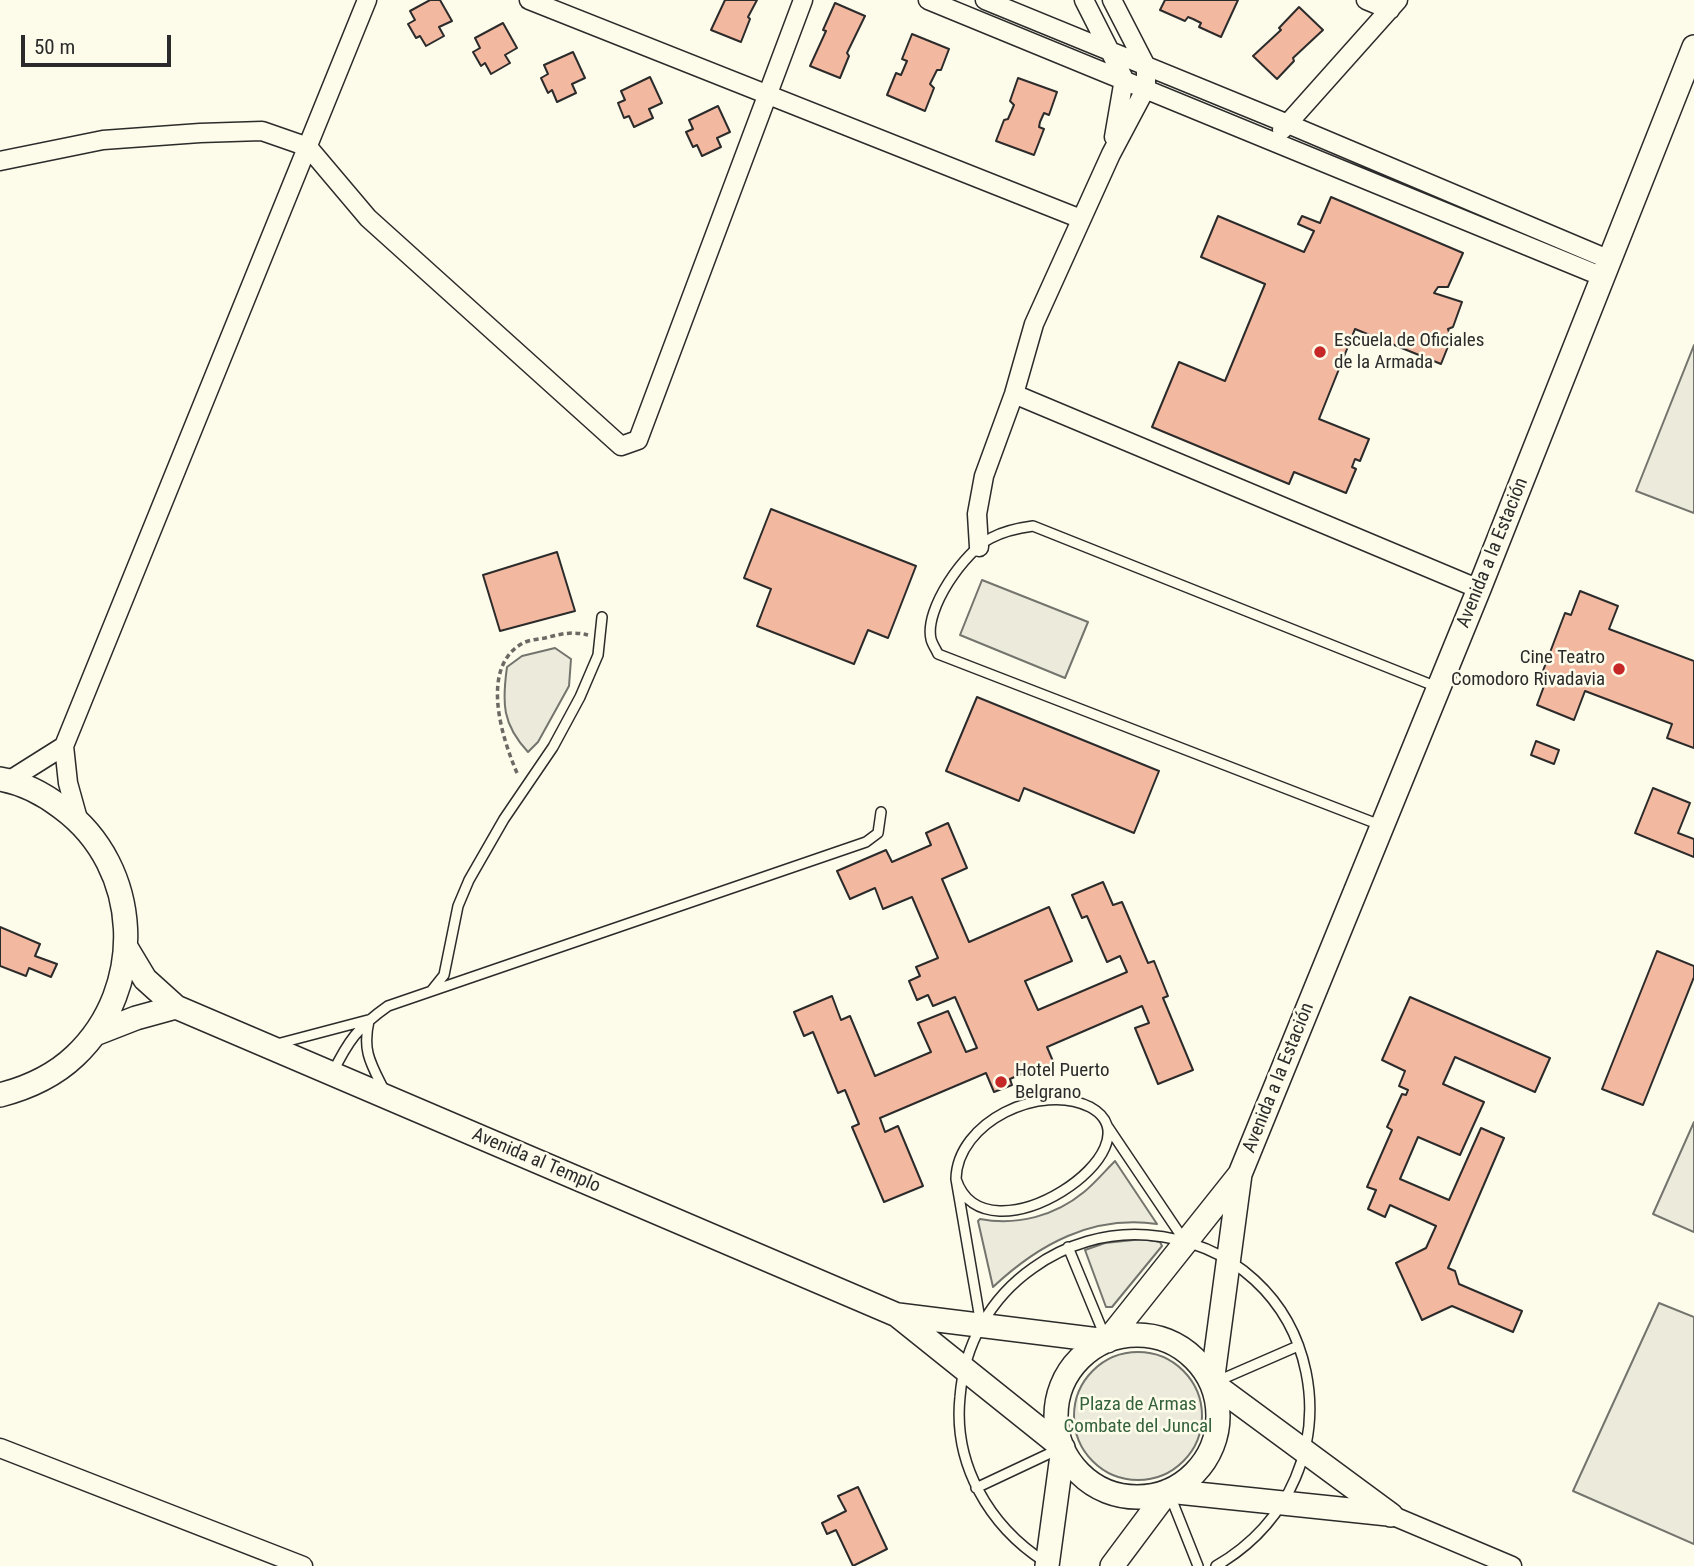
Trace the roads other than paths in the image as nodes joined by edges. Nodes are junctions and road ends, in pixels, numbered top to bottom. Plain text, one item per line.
1 (367, 0) edge
2 (529, 0) edge
3 (803, 0) edge
4 (928, 0) edge
5 (985, 0) edge
6 (1084, 0) edge
7 (1112, 0) edge
8 (1366, 0) edge
9 (1394, 5) edge
10 (1694, 47) edge
11 (1111, 52) junction
12 (1146, 66) junction
13 (1124, 79) junction
14 (1146, 88) junction
15 (767, 94) junction
16 (1287, 124) junction
17 (1272, 141) junction
18 (309, 146) junction
19 (1111, 154) junction
20 (0, 161) edge
21 (1082, 219) junction
22 (1607, 269) junction
23 (1014, 394) junction
24 (979, 547) junction
25 (1479, 589) junction
26 (602, 617) dead end
27 (1439, 688) junction
28 (64, 746) junction
29 (5, 779) edge
30 (881, 812) dead end
31 (78, 819) junction
32 (1382, 826) junction
33 (127, 948) junction
34 (431, 991) junction
35 (176, 1007) junction
36 (370, 1020) junction
37 (95, 1034) junction
38 (268, 1046) junction
39 (332, 1074) junction
40 (0, 1095) edge
41 (387, 1098) junction
42 (1102, 1118) junction
43 (1240, 1174) junction
44 (956, 1180) junction
45 (1185, 1242) junction
46 (1068, 1247) junction
47 (1227, 1260) junction
48 (897, 1315) junction
49 (981, 1326) junction
50 (1107, 1341) junction
51 (1298, 1346) junction
52 (964, 1369) junction
53 (1212, 1383) junction
54 (0, 1448) edge
55 (1063, 1448) junction
56 (1305, 1452) junction
57 (976, 1488) junction
58 (1168, 1492) junction
59 (1284, 1503) junction
60 (1391, 1515) junction
61 (1049, 1565) edge
62 (303, 1566) edge
63 (1112, 1566) edge
64 (1198, 1566) edge
65 (1216, 1566) edge
66 (1513, 1566) edge

1 - 18 street
2 - 15 street
3 - 15 street
4 - 13 street
5 - 11 street
6 - 11 street
7 - 12 street
8 - 9 street
9 - 16 street
10 - 22 street, Avenida a la Estación
11 - 12 street
11 - 13 street
12 - 14 street
12 - 16 street
13 - 14 street
13 - 19 street
14 - 17 street
14 - 19 street
15 - 18 street
15 - 21 street
16 - 17 street
16 - 22 street
17 - 22 street
18 - 20 street
18 - 28 street
19 - 21 street
21 - 23 street
22 - 25 street, Avenida a la Estación
23 - 24 street
23 - 25 street
24 - 27 lane
24 - 32 lane
25 - 27 street, Avenida a la Estación
26 - 34 lane
27 - 32 street, Avenida a la Estación
28 - 29 street
28 - 31 street
29 - 31 street
30 - 34 lane
31 - 33 street
32 - 43 street, Avenida a la Estación
33 - 35 street, Avenida al Templo
33 - 37 street
34 - 36 lane
35 - 37 street
35 - 38 street, Avenida al Templo
36 - 38 lane
36 - 39 lane
36 - 41 lane
37 - 40 street
38 - 39 street, Avenida al Templo
39 - 41 street, Avenida al Templo
41 - 48 street, Avenida al Templo
42 - 44 lane
42 - 44 lane
42 - 45 lane
43 - 45 street
43 - 47 street
44 - 49 lane
45 - 46 lane
45 - 47 lane
45 - 50 street
46 - 49 lane
46 - 50 lane
47 - 51 lane
47 - 53 street
48 - 49 street
48 - 52 street
49 - 50 street
49 - 52 lane
50 - 53 street
50 - 55 street
51 - 53 lane
51 - 56 lane
52 - 55 street
52 - 57 lane
53 - 56 street
53 - 58 street
54 - 62 street
55 - 57 lane
55 - 58 street
55 - 61 street
56 - 59 lane
56 - 60 street
57 - 61 lane
58 - 59 street
58 - 63 street
58 - 64 lane
59 - 60 street
59 - 65 lane
60 - 66 street

